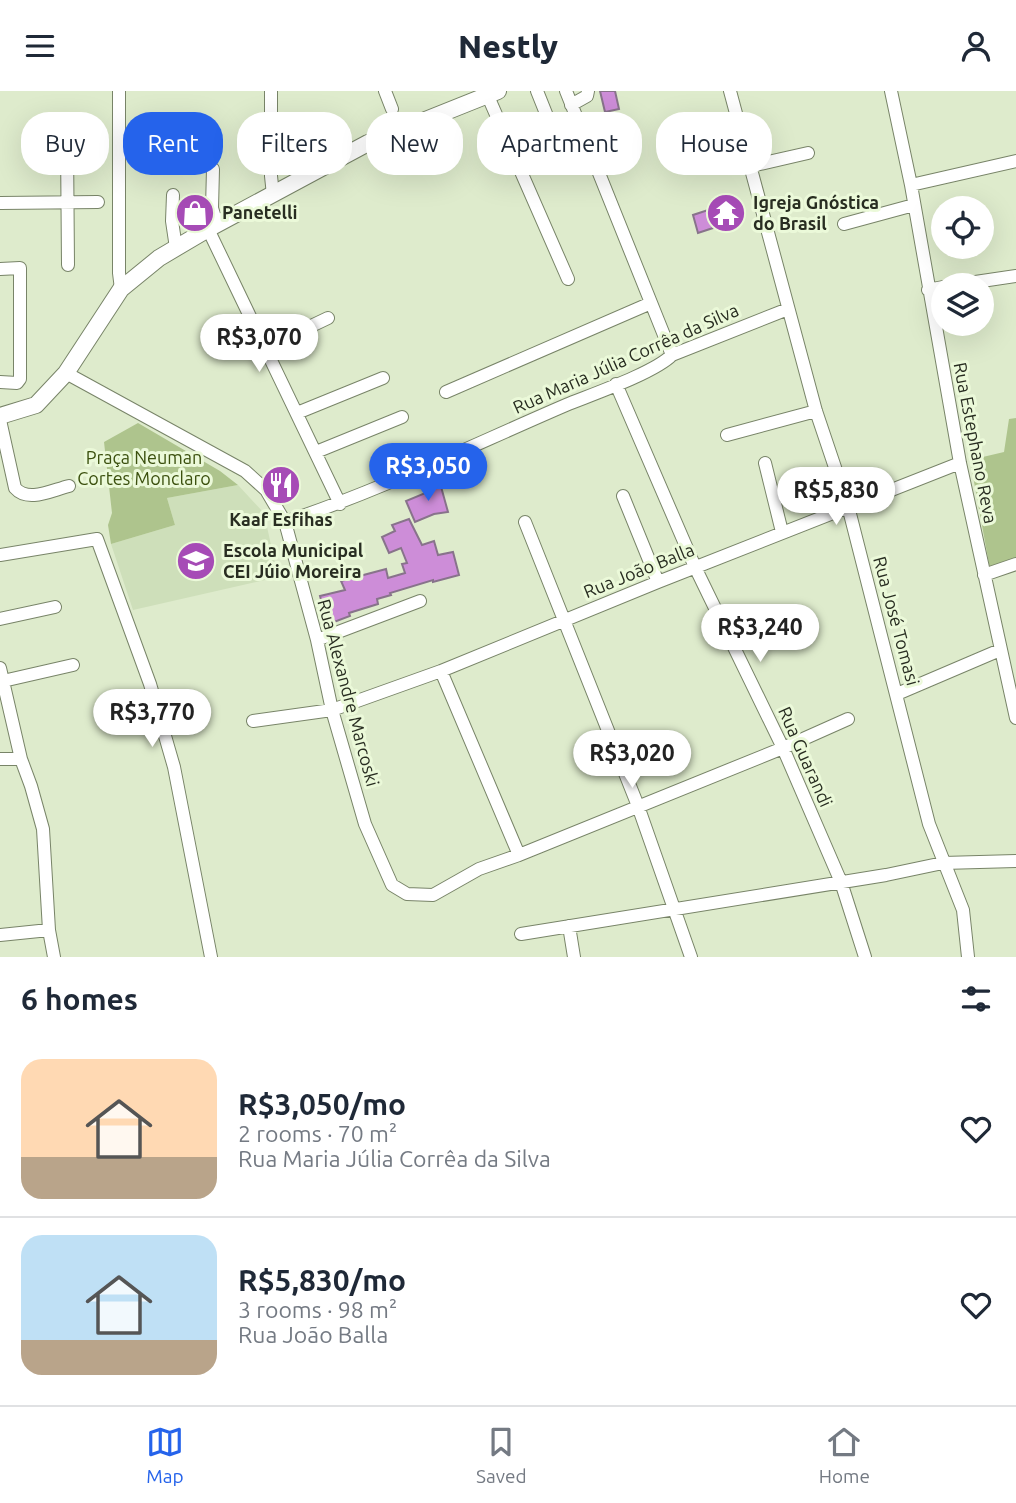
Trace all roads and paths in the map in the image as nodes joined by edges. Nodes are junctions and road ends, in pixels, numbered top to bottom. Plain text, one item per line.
1 (119, 91) edge
2 (271, 91) edge
3 (385, 91) edge
4 (537, 91) edge
5 (566, 91) edge
6 (588, 91) edge
7 (730, 91) edge
8 (891, 91) edge
9 (494, 92) edge
10 (571, 105) junction
11 (392, 110) dead end
12 (545, 112) edge
13 (574, 112) edge
14 (736, 112) edge
15 (808, 152) dead end
16 (772, 161) edge
17 (1016, 161) edge
18 (68, 175) edge
19 (213, 175) edge
20 (599, 175) edge
21 (753, 175) edge
22 (911, 185) junction
23 (173, 195) dead end
24 (273, 195) junction
25 (68, 202) junction
26 (98, 202) dead end
27 (0, 203) edge
28 (914, 205) junction
29 (844, 224) dead end
30 (213, 227) junction
31 (176, 248) junction
32 (68, 265) dead end
33 (0, 268) edge
34 (1016, 276) edge
35 (568, 279) dead end
36 (994, 279) edge
37 (121, 289) junction
38 (931, 289) edge
39 (928, 290) junction
40 (651, 303) junction
41 (788, 309) junction
42 (328, 318) dead end
43 (265, 348) junction
44 (672, 355) junction
45 (66, 373) junction
46 (383, 378) dead end
47 (0, 382) edge
48 (616, 384) junction
49 (446, 393) dead end
50 (816, 411) junction
51 (297, 413) junction
52 (402, 417) dead end
53 (0, 418) edge
54 (727, 435) dead end
55 (316, 452) junction
56 (765, 463) dead end
57 (960, 463) junction
58 (69, 486) dead end
59 (623, 496) dead end
60 (340, 504) junction
61 (848, 506) junction
62 (285, 522) junction
63 (525, 522) dead end
64 (782, 533) junction
65 (0, 555) edge
66 (1016, 564) edge
67 (695, 567) junction
68 (985, 575) junction
69 (658, 582) junction
70 (420, 601) dead end
71 (55, 607) dead end
72 (0, 619) edge
73 (564, 621) junction
74 (317, 640) junction
75 (1000, 650) junction
76 (73, 665) dead end
77 (441, 671) junction
78 (1, 674) edge
79 (897, 695) junction
80 (4, 703) edge
81 (332, 710) junction
82 (1016, 717) edge
83 (848, 719) dead end
84 (253, 722) dead end
85 (783, 748) junction
86 (0, 759) edge
87 (21, 759) junction
88 (638, 806) junction
89 (519, 855) junction
90 (1016, 861) edge
91 (943, 863) junction
92 (841, 881) junction
93 (676, 908) junction
94 (569, 926) junction
95 (49, 930) junction
96 (521, 934) dead end
97 (0, 936) edge
98 (54, 957) edge
99 (211, 957) edge
100 (574, 957) edge
101 (691, 957) edge
102 (865, 957) edge
103 (968, 957) edge

1 - 37 street
2 - 24 street
3 - 11 street
4 - 12 street
5 - 10 street
6 - 10 street
7 - 14 street, Rua José Tomasi
8 - 22 street, Rua Estephano Reva
9 - 24 main road
9 - 35 street
10 - 13 street
15 - 16 street
17 - 22 street
18 - 25 street
19 - 30 street
20 - 40 street
21 - 41 street, Rua José Tomasi
22 - 28 street, Rua Estephano Reva
23 - 31 street
24 - 30 main road
25 - 26 street
25 - 27 street
25 - 32 street
28 - 29 street
28 - 39 street, Rua Estephano Reva
30 - 31 main road
30 - 43 street
31 - 37 main road
33 - 47 street
34 - 36 street
37 - 45 main road
38 - 39 street
39 - 57 street, Rua Estephano Reva
40 - 44 street
40 - 49 street
41 - 44 street, Rua Maria Júlia Corrêa da Silva
41 - 50 street, Rua José Tomasi
42 - 43 street
43 - 51 street
44 - 48 street, Rua Maria Júlia Corrêa da Silva
45 - 53 main road
45 - 62 street, Rua Alexandre Marcoski
46 - 51 street
48 - 60 street, Rua Maria Júlia Corrêa da Silva
48 - 67 street, Rua Guarandi
50 - 54 street
50 - 61 street, Rua José Tomasi
51 - 55 street
52 - 55 street
53 - 58 street
55 - 60 street
56 - 64 street
57 - 61 street, Rua João Balla
57 - 68 street, Rua Estephano Reva
59 - 69 street
60 - 62 street, Rua Maria Júlia Corrêa da Silva
61 - 64 street, Rua João Balla
61 - 79 street, Rua José Tomasi
62 - 74 street, Rua Alexandre Marcoski
63 - 73 street
64 - 67 street, Rua João Balla
65 - 99 street
66 - 68 street
67 - 69 street, Rua João Balla
67 - 85 street, Rua Guarandi
68 - 75 street, Rua Estephano Reva
69 - 73 street, Rua João Balla
70 - 74 street
71 - 72 street
73 - 77 street, Rua João Balla
73 - 88 street
74 - 81 street, Rua Alexandre Marcoski
75 - 79 street
75 - 82 street, Rua Estephano Reva
76 - 78 street
77 - 81 street, Rua João Balla
77 - 89 street
78 - 80 street
79 - 91 street, Rua José Tomasi
80 - 87 street
81 - 84 street, Rua João Balla
81 - 89 street, Rua Alexandre Marcoski
83 - 85 street
85 - 88 street
85 - 92 street, Rua Guarandi
86 - 87 street
87 - 95 street
88 - 89 street
88 - 93 street
90 - 91 street
91 - 92 street
91 - 103 street, Rua José Tomasi
92 - 93 street
92 - 102 street, Rua Guarandi
93 - 94 street
93 - 101 street
94 - 96 street
94 - 100 street
95 - 97 street
95 - 98 street

